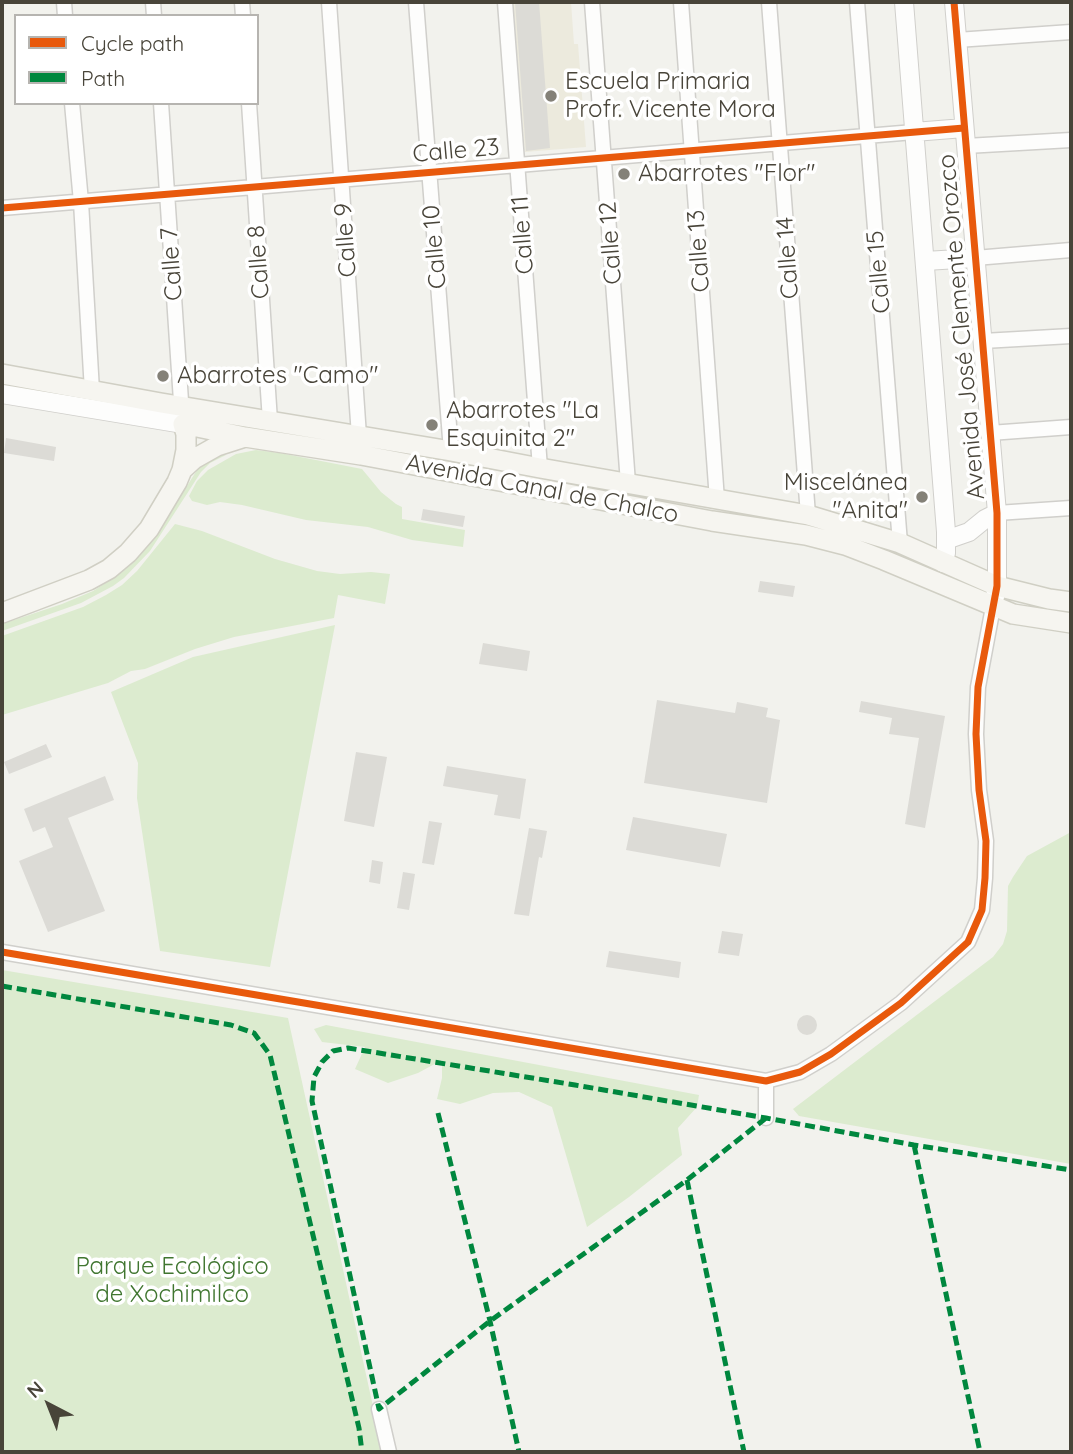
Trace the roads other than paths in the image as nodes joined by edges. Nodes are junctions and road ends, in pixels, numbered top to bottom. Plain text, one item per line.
1 (329, 2) edge
2 (416, 2) edge
3 (505, 2) edge
4 (593, 2) edge
5 (681, 2) edge
6 (769, 2) edge
7 (856, 2) edge
8 (904, 2) edge
9 (954, 2) edge
10 (1071, 32) edge
11 (957, 40) junction
12 (72, 105) edge
13 (160, 105) edge
14 (249, 105) edge
15 (964, 128) junction
16 (914, 132) junction
17 (868, 136) junction
18 (1071, 140) edge
19 (779, 143) junction
20 (966, 146) junction
21 (692, 150) junction
22 (604, 158) junction
23 (517, 165) junction
24 (429, 172) junction
25 (342, 180) junction
26 (254, 187) junction
27 (167, 194) junction
28 (81, 202) junction
29 (2, 208) edge
30 (1071, 250) edge
31 (975, 258) junction
32 (925, 261) junction
33 (1071, 336) edge
34 (983, 341) junction
35 (2, 374) edge
36 (92, 391) junction
37 (2, 394) edge
38 (182, 415) junction
39 (270, 421) junction
40 (1071, 427) edge
41 (990, 433) junction
42 (359, 436) junction
43 (245, 437) junction
44 (451, 451) junction
45 (540, 468) junction
46 (180, 476) junction
47 (628, 483) junction
48 (717, 500) junction
49 (1071, 508) edge
50 (997, 513) junction
51 (808, 514) junction
52 (946, 540) junction
53 (900, 542) junction
54 (943, 563) junction
55 (997, 586) junction
56 (1071, 602) edge
57 (993, 607) junction
58 (2, 613) edge
59 (1071, 622) edge
60 (2, 952) edge
61 (766, 1081) junction
62 (766, 1118) dead end
63 (379, 1409) dead end
64 (389, 1452) edge

1 - 25 street, Calle 9
2 - 24 street, Calle 10
3 - 23 street, Calle 11
4 - 22 street, Calle 12
5 - 21 street, Calle 13
6 - 19 street, Calle 14
7 - 17 street, Calle 15
8 - 16 street, Avenida José Clemente Orozco
9 - 11 street, Avenida José Clemente Orozco
10 - 11 street
11 - 15 street, Avenida José Clemente Orozco
12 - 28 street
13 - 27 street, Calle 7
14 - 26 street, Calle 8
15 - 16 street
15 - 20 street, Avenida José Clemente Orozco
16 - 17 street, Calle 23
16 - 32 street, Avenida José Clemente Orozco
17 - 19 street, Calle 23
17 - 53 street, Calle 15
18 - 20 street
19 - 21 street, Calle 23
19 - 51 street, Calle 14
20 - 31 street, Avenida José Clemente Orozco
21 - 22 street, Calle 23
21 - 48 street, Calle 13
22 - 23 street, Calle 23
22 - 47 street, Calle 12
23 - 24 street, Calle 23
23 - 45 street, Calle 11
24 - 25 street, Calle 23
24 - 44 street, Calle 10
25 - 26 street, Calle 23
25 - 42 street, Calle 9
26 - 27 street, Calle 23
26 - 39 street, Calle 8
27 - 28 street, Calle 23
27 - 38 street, Calle 7
28 - 29 street, Calle 23
28 - 36 street
30 - 31 street
31 - 32 street
31 - 34 street, Avenida José Clemente Orozco
32 - 52 street, Avenida José Clemente Orozco
33 - 34 street
34 - 41 street, Avenida José Clemente Orozco
35 - 36 main road, Avenida Canal de Chalco
36 - 38 main road, Avenida Canal de Chalco
37 - 38 street, Avenida Canal de Chalco
38 - 39 main road, Avenida Canal de Chalco
38 - 43 main road, Avenida Canal de Chalco
38 - 46 main road
39 - 42 main road, Avenida Canal de Chalco
40 - 41 street
41 - 50 street, Avenida José Clemente Orozco
42 - 44 main road, Avenida Canal de Chalco
43 - 46 main road
43 - 57 main road, Avenida Canal de Chalco
44 - 45 main road, Avenida Canal de Chalco
45 - 47 main road, Avenida Canal de Chalco
46 - 58 main road
47 - 48 main road, Avenida Canal de Chalco
48 - 51 main road, Avenida Canal de Chalco
49 - 50 street
50 - 52 street
50 - 55 street, Avenida José Clemente Orozco
51 - 53 main road, Avenida Canal de Chalco
52 - 54 street, Avenida José Clemente Orozco
53 - 54 main road, Avenida Canal de Chalco
54 - 55 main road, Avenida Canal de Chalco
55 - 56 main road, Avenida Canal de Chalco
55 - 57 street, Avenida José Clemente Orozco
57 - 59 main road, Avenida Canal de Chalco
57 - 61 street
60 - 61 street
61 - 62 street
63 - 64 street

